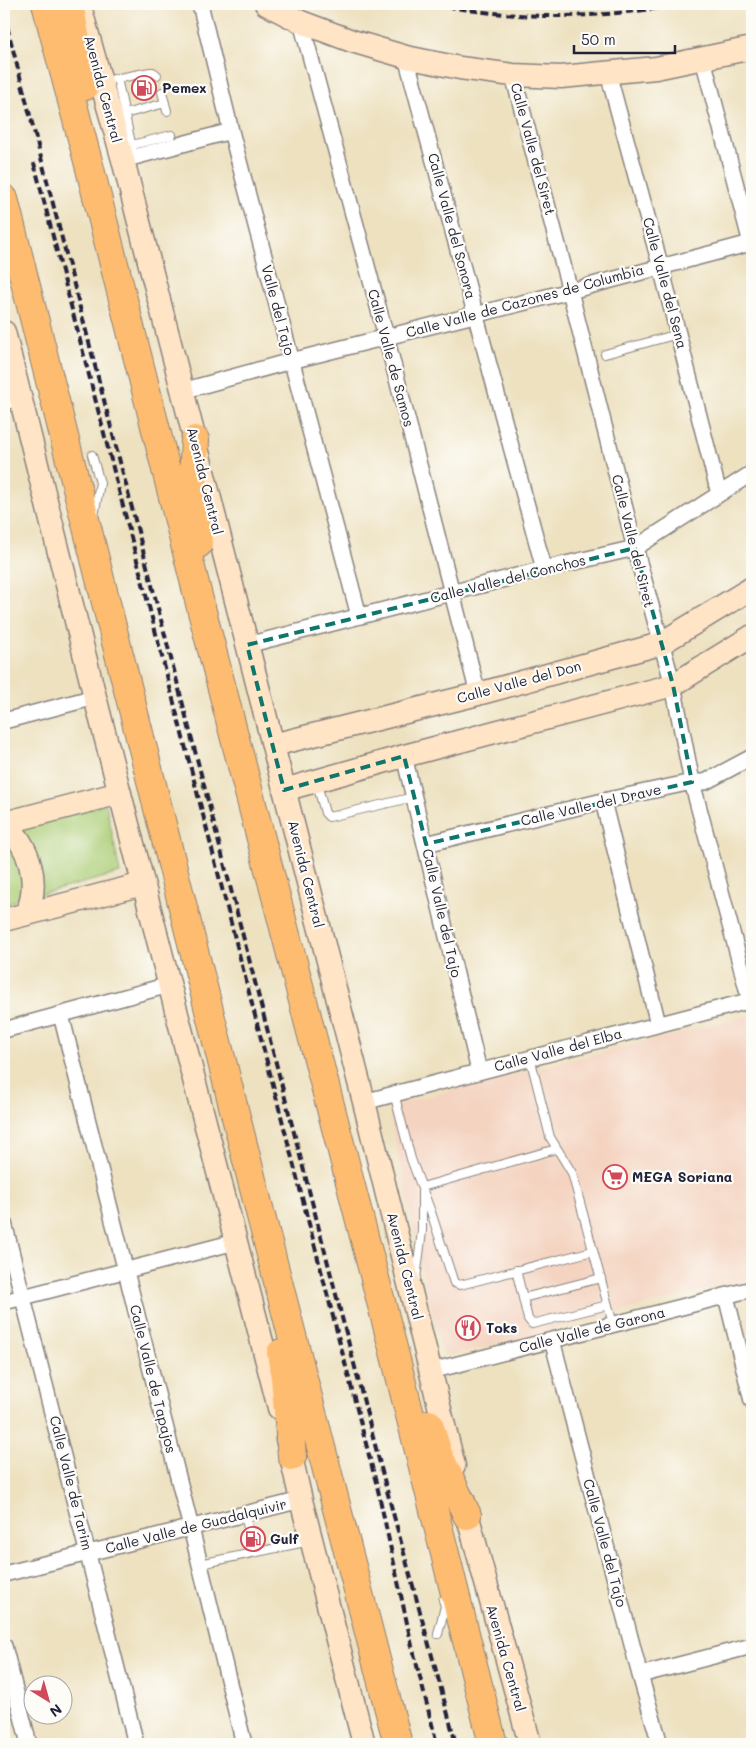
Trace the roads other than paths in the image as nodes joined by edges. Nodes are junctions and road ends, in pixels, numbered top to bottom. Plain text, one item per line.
1 (46, 4) edge
2 (69, 4) edge
3 (79, 4) edge
4 (200, 4) edge
5 (266, 4) edge
6 (301, 22) junction
7 (752, 48) edge
8 (406, 57) junction
9 (703, 59) junction
10 (608, 73) junction
11 (157, 75) dead end
12 (513, 75) junction
13 (109, 80) junction
14 (162, 92) dead end
15 (165, 103) junction
16 (167, 111) dead end
17 (118, 115) junction
18 (170, 127) dead end
19 (231, 132) junction
20 (173, 140) junction
21 (127, 153) junction
22 (89, 165) junction
23 (4, 199) edge
24 (752, 245) edge
25 (660, 266) junction
26 (570, 291) junction
27 (476, 314) junction
28 (4, 332) edge
29 (678, 334) junction
30 (386, 338) junction
31 (605, 354) dead end
32 (291, 361) junction
33 (182, 391) junction
34 (12, 400) edge
35 (195, 440) junction
36 (92, 455) dead end
37 (752, 473) edge
38 (719, 494) junction
39 (90, 538) junction
40 (635, 548) junction
41 (544, 569) junction
42 (752, 588) edge
43 (451, 593) junction
44 (198, 596) junction
45 (359, 616) junction
46 (752, 636) edge
47 (660, 644) junction
48 (247, 645) junction
49 (673, 685) junction
50 (478, 694) junction
51 (95, 698) junction
52 (4, 720) edge
53 (272, 745) junction
54 (404, 756) junction
55 (752, 757) edge
56 (316, 780) junction
57 (692, 782) junction
58 (284, 790) junction
59 (120, 793) junction
60 (414, 797) junction
61 (603, 801) junction
62 (4, 823) edge
63 (426, 844) junction
64 (143, 884) junction
65 (27, 914) junction
66 (4, 920) edge
67 (169, 985) junction
68 (752, 1002) edge
69 (60, 1015) junction
70 (658, 1024) junction
71 (4, 1030) edge
72 (530, 1057) junction
73 (479, 1071) junction
74 (394, 1093) junction
75 (364, 1102) junction
76 (556, 1149) junction
77 (422, 1187) junction
78 (261, 1216) junction
79 (4, 1223) edge
80 (235, 1242) junction
81 (593, 1252) junction
82 (516, 1270) junction
83 (126, 1271) junction
84 (601, 1278) junction
85 (752, 1289) edge
86 (726, 1296) junction
87 (23, 1297) junction
88 (413, 1298) junction
89 (523, 1298) junction
90 (4, 1302) edge
91 (608, 1305) junction
92 (613, 1324) junction
93 (552, 1340) junction
94 (393, 1348) junction
95 (431, 1371) junction
96 (752, 1401) edge
97 (292, 1456) junction
98 (301, 1500) junction
99 (245, 1514) junction
100 (467, 1515) junction
101 (191, 1528) junction
102 (249, 1533) dead end
103 (312, 1540) junction
104 (89, 1552) junction
105 (200, 1564) junction
106 (4, 1574) edge
107 (440, 1589) dead end
108 (438, 1634) dead end
109 (4, 1646) edge
110 (752, 1646) edge
111 (640, 1675) junction
112 (29, 1744) edge
113 (136, 1744) edge
114 (244, 1744) edge
115 (364, 1744) edge
116 (398, 1744) edge
117 (493, 1744) edge
118 (530, 1744) edge
119 (660, 1744) edge

1 - 22 highway
2 - 22 highway
3 - 13 main road, Avenida Central
4 - 19 street, Valle del Tajo
5 - 6 main road
6 - 8 main road
6 - 30 street, Calle Valle de Samos
7 - 9 main road
8 - 12 main road
8 - 27 street, Calle Valle del Sonora
9 - 10 main road
9 - 24 street
10 - 12 main road
10 - 25 street, Calle Valle del Sena
11 - 13 lane
12 - 26 street, Calle Valle del Siret
13 - 17 main road, Avenida Central
14 - 15 lane
15 - 16 lane
15 - 17 lane
17 - 21 main road, Avenida Central
18 - 20 lane
19 - 20 street
19 - 32 street, Valle del Tajo
20 - 21 street
21 - 33 main road, Avenida Central
22 - 44 highway
23 - 39 highway
24 - 25 street, Calle Valle de Cazones de Columbia
25 - 26 street, Calle Valle de Cazones de Columbia
25 - 29 street, Calle Valle del Sena
26 - 27 street, Calle Valle de Cazones de Columbia
26 - 40 street, Calle Valle del Siret
27 - 30 street, Calle Valle de Cazones de Columbia
27 - 41 street, Calle Valle del Sonora
28 - 34 main road
29 - 31 lane
29 - 38 street, Calle Valle del Sena
30 - 32 street, Calle Valle de Cazones de Columbia
30 - 43 street, Calle Valle de Samos
32 - 33 street, Calle Valle de Cazones de Columbia
32 - 45 street, Valle del Tajo
33 - 35 main road, Avenida Central
34 - 51 main road
35 - 44 highway
35 - 48 main road, Avenida Central
36 - 39 lane
37 - 38 street, Calle Valle del Conchos
38 - 40 street, Calle Valle del Conchos
39 - 78 highway
40 - 41 street, Calle Valle del Conchos
40 - 47 street, Calle Valle del Siret
41 - 43 street, Calle Valle del Conchos
42 - 47 main road, Calle Valle del Don
43 - 45 street, Calle Valle del Conchos
43 - 50 street, Calle Valle de Samos
44 - 94 highway
45 - 48 street, Calle Valle del Conchos
46 - 49 main road
47 - 49 street, Calle Valle del Siret
47 - 50 main road, Calle Valle del Don
48 - 53 main road, Avenida Central
49 - 54 main road
49 - 57 street, Calle Valle del Siret
50 - 53 main road, Calle Valle del Don
51 - 52 street
51 - 59 main road
53 - 58 main road, Avenida Central
54 - 56 main road
54 - 60 street, Calle Valle del Tajo
55 - 57 street, Calle Valle del Drave
56 - 58 main road
56 - 60 lane
57 - 61 street, Calle Valle del Drave
57 - 68 street, Calle Valle del Siret
58 - 75 main road, Avenida Central
59 - 62 main road
59 - 64 main road
60 - 63 street, Calle Valle del Tajo
61 - 63 street, Calle Valle del Drave
61 - 70 street
62 - 65 main road
63 - 73 street, Calle Valle del Tajo
64 - 65 main road
64 - 67 main road
65 - 66 main road
67 - 69 street
67 - 80 main road
68 - 70 street, Calle Valle del Elba
69 - 71 street
69 - 83 street, Calle Valle de Tapajos
70 - 72 street, Calle Valle del Elba
72 - 73 street, Calle Valle del Elba
72 - 76 lane
73 - 74 street, Calle Valle del Elba
74 - 75 street, Calle Valle del Elba
74 - 77 lane
75 - 88 main road, Avenida Central
76 - 77 lane
76 - 81 lane
77 - 82 lane
77 - 88 lane
78 - 97 highway
78 - 116 highway
79 - 87 street, Calle Valle de Tarim
80 - 83 street
80 - 97 main road
81 - 82 lane
81 - 84 lane
82 - 89 lane
83 - 87 street
83 - 101 street, Calle Valle de Tapajos
84 - 89 lane
84 - 91 lane
85 - 86 street, Calle Valle de Garona
86 - 92 street, Calle Valle de Garona
86 - 96 street
87 - 90 street
87 - 104 street, Calle Valle de Tarim
88 - 95 main road, Avenida Central
89 - 91 lane
91 - 92 lane
92 - 93 street, Calle Valle de Garona
93 - 95 street, Calle Valle de Garona
93 - 111 street, Calle Valle del Tajo
94 - 100 highway
94 - 117 highway
95 - 100 main road, Avenida Central
97 - 98 main road
98 - 99 street, Calle Valle de Guadalquivir
98 - 103 main road
99 - 101 street, Calle Valle de Guadalquivir
99 - 102 lane
100 - 118 main road, Avenida Central
101 - 104 street, Calle Valle de Guadalquivir
101 - 105 street, Calle Valle de Tapajos
103 - 105 lane
103 - 115 main road
104 - 106 street, Calle Valle de Guadalquivir
104 - 113 street, Calle Valle de Tarim
105 - 114 street, Calle Valle de Tapajos
107 - 108 lane
109 - 112 street
110 - 111 street
111 - 119 street, Calle Valle del Tajo

